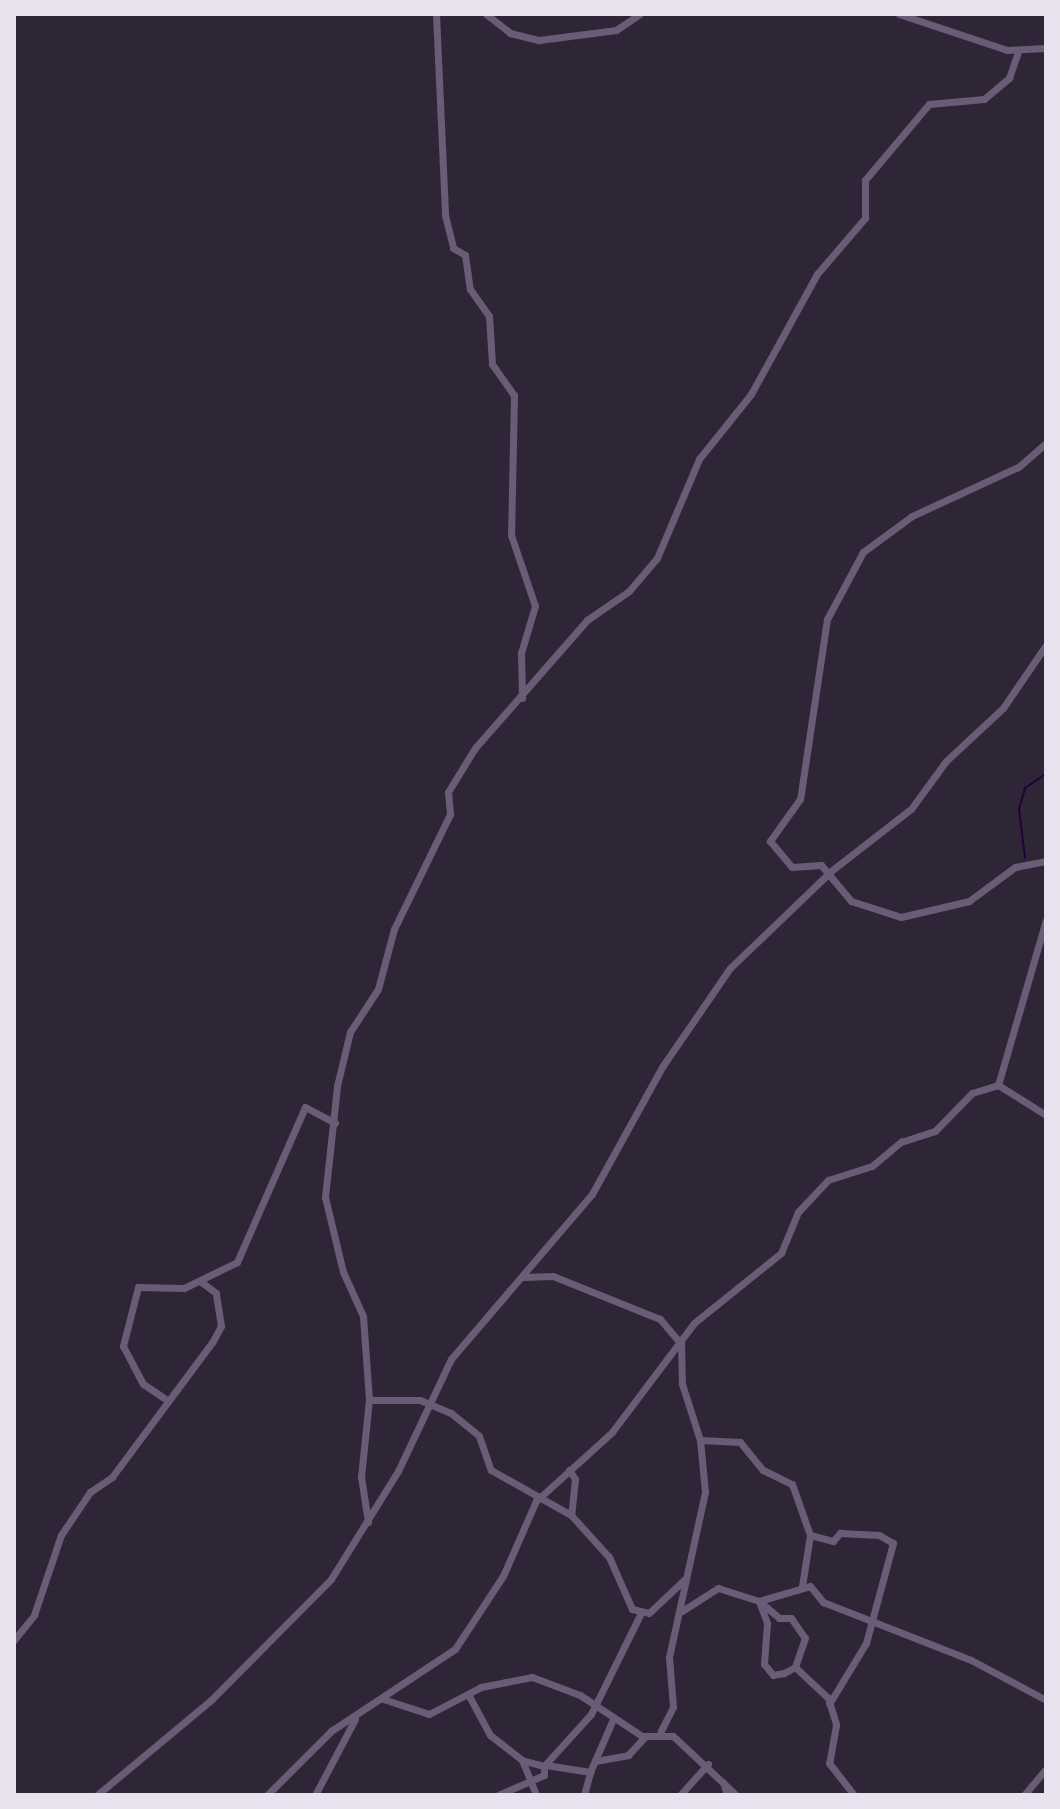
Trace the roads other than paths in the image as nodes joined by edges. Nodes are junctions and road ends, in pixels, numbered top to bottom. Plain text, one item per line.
1 (436, 14) edge
2 (486, 14) edge
3 (640, 14) edge
4 (899, 14) edge
5 (1046, 48) edge
6 (1018, 52) junction
7 (1046, 443) edge
8 (1046, 645) edge
9 (522, 698) junction
10 (1046, 861) edge
11 (831, 871) junction
12 (1046, 920) edge
13 (998, 1085) junction
14 (1046, 1115) edge
15 (335, 1123) junction
16 (522, 1277) junction
17 (200, 1281) junction
18 (681, 1344) junction
19 (164, 1398) junction
20 (369, 1400) junction
21 (430, 1401) junction
22 (700, 1440) junction
23 (569, 1470) junction
24 (539, 1497) junction
25 (571, 1515) junction
26 (368, 1522) junction
27 (810, 1535) junction
28 (685, 1579) junction
29 (802, 1586) junction
30 (759, 1601) junction
31 (682, 1611) junction
32 (640, 1615) junction
33 (873, 1620) junction
34 (14, 1640) edge
35 (795, 1667) junction
36 (468, 1694) junction
37 (383, 1699) junction
38 (1046, 1700) edge
39 (829, 1704) junction
40 (596, 1705) junction
41 (356, 1717) junction
42 (613, 1719) junction
43 (661, 1731) junction
44 (645, 1737) junction
45 (522, 1760) junction
46 (595, 1761) junction
47 (708, 1764) junction
48 (545, 1765) junction
49 (1046, 1769) edge
50 (587, 1775) junction
51 (535, 1780) junction
52 (723, 1782) junction
53 (852, 1794) edge
54 (97, 1795) edge
55 (267, 1795) edge
56 (315, 1795) edge
57 (498, 1795) edge
58 (536, 1795) edge
59 (584, 1795) edge
60 (680, 1795) edge
61 (727, 1795) edge
62 (736, 1795) edge
63 (1024, 1795) edge

1 - 9 street
2 - 3 street
4 - 6 street
5 - 6 street
6 - 9 street
7 - 11 street
8 - 11 street
9 - 15 street
10 - 11 street
11 - 16 street
12 - 13 street
13 - 14 street
13 - 18 street
15 - 17 street
15 - 20 street
16 - 18 street
16 - 21 street
17 - 19 street
17 - 19 street
18 - 22 street
18 - 23 street
19 - 34 street
20 - 21 street
20 - 26 street
21 - 24 street
21 - 26 street
22 - 27 street
22 - 28 street
23 - 24 street
23 - 25 street
24 - 25 street
24 - 37 street
25 - 32 street
26 - 54 street
27 - 29 street
27 - 33 street
28 - 31 street
28 - 32 street
29 - 30 street
29 - 33 street
30 - 31 street
30 - 35 street
30 - 35 street
31 - 43 street
32 - 40 street
33 - 38 street
33 - 39 street
35 - 39 street
36 - 37 street
36 - 40 street
36 - 45 street
37 - 41 street
39 - 53 street
40 - 42 street
40 - 48 street
41 - 55 street
41 - 56 street
42 - 44 street
42 - 46 street
43 - 44 street
43 - 47 street
44 - 46 street
45 - 48 street
45 - 51 street
46 - 50 street
47 - 52 street
47 - 60 street
48 - 50 street
48 - 51 street
49 - 63 street
50 - 59 street
51 - 57 street
51 - 58 street
52 - 61 street
52 - 62 street

